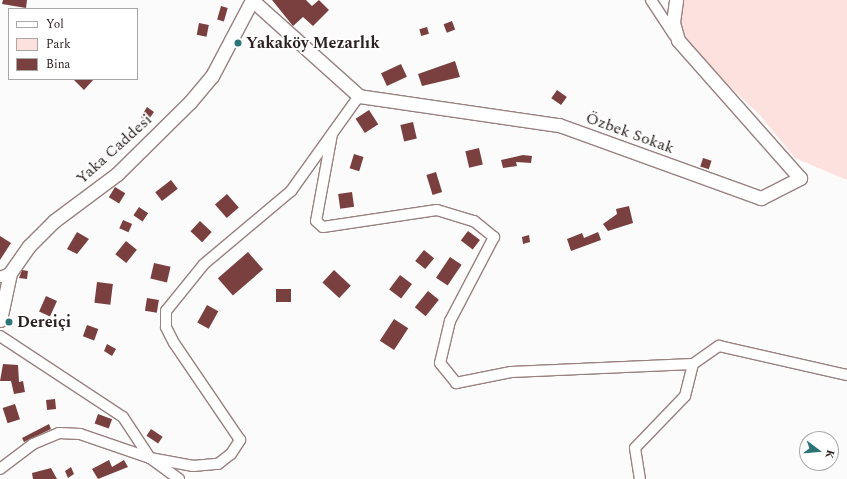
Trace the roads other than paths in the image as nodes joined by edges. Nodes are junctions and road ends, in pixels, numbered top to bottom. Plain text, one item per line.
1 (252, 0) edge
2 (651, 0) edge
3 (676, 0) edge
4 (678, 40) junction
5 (359, 96) junction
6 (332, 134) junction
7 (5, 275) edge
8 (0, 320) edge
9 (0, 336) edge
10 (693, 364) junction
11 (847, 374) edge
12 (150, 458) junction
13 (0, 469) edge
14 (179, 479) edge
15 (640, 479) edge

1 - 5 street
1 - 7 street, Yaka Caddesi
2 - 4 street
3 - 4 street, Özbek Sokak
4 - 5 street, Özbek Sokak
5 - 6 street
6 - 10 street
6 - 12 street
7 - 8 street, Yaka Caddesi
9 - 12 street
10 - 11 street
10 - 15 street
12 - 13 street
12 - 14 street

